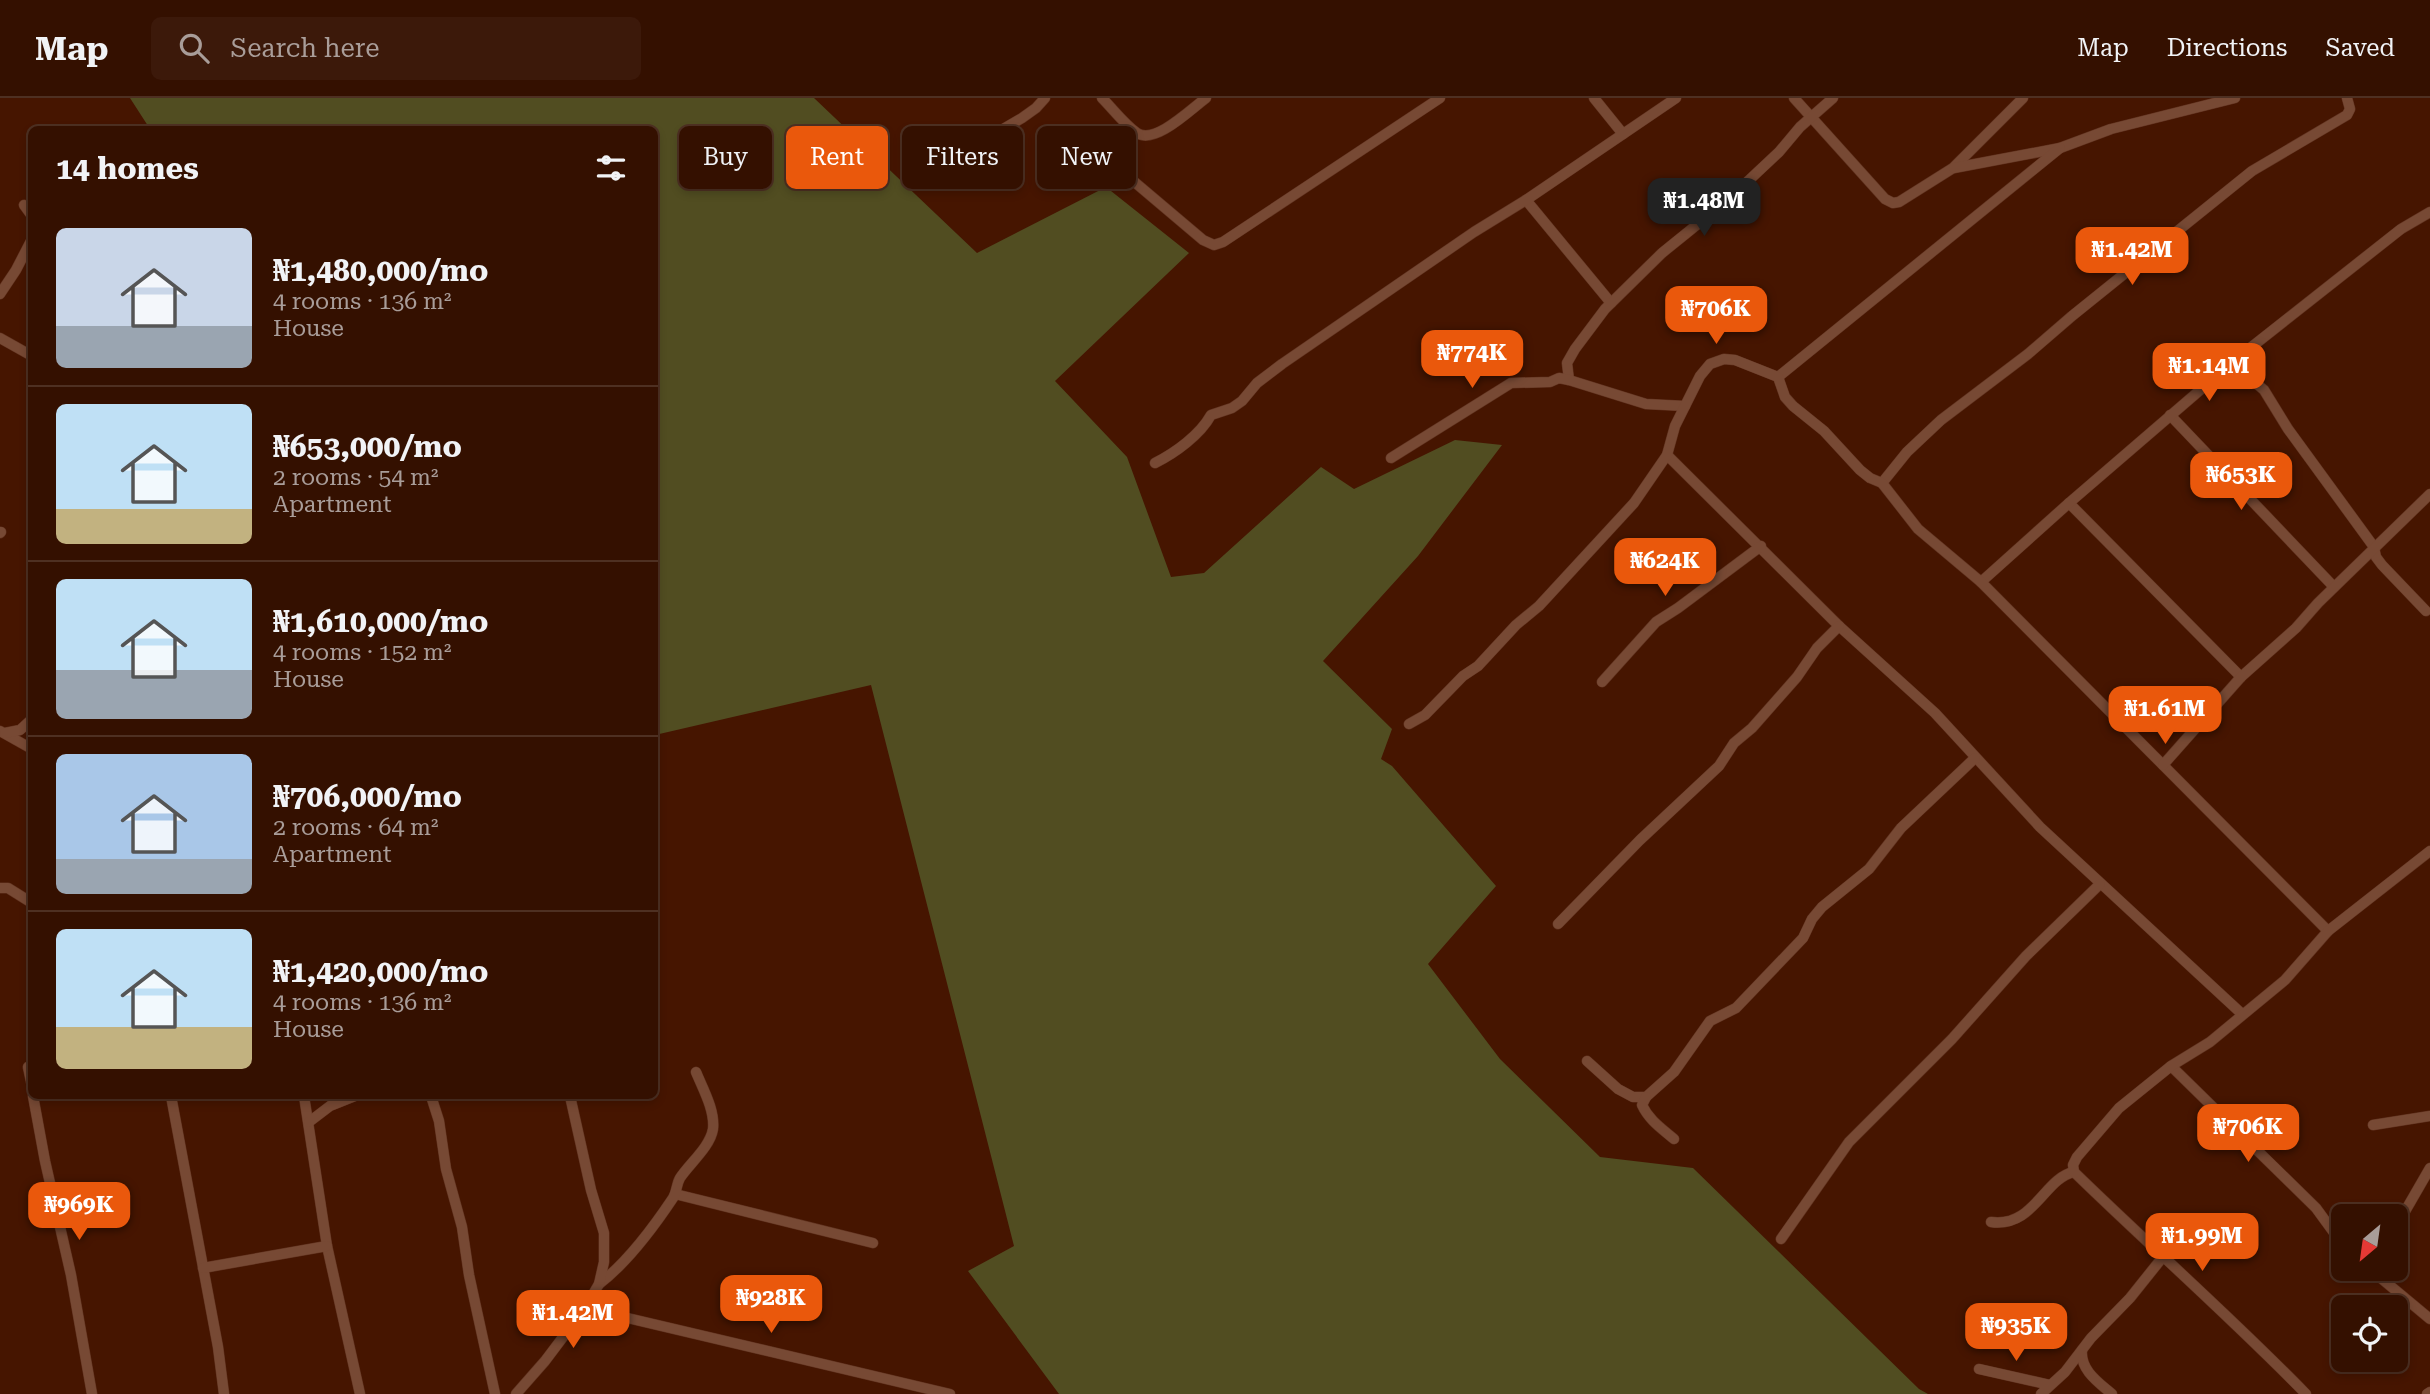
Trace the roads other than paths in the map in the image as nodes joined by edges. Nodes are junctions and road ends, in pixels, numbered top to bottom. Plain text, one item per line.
1 (1045, 98) edge
2 (1102, 98) edge
3 (1206, 98) edge
4 (1440, 98) edge
5 (1594, 98) edge
6 (1676, 98) edge
7 (1794, 98) edge
8 (1833, 98) edge
9 (2023, 98) edge
10 (2235, 98) edge
11 (2347, 98) edge
12 (1813, 117) junction
13 (1008, 126) edge
14 (1623, 134) junction
15 (2060, 148) junction
16 (1954, 168) junction
17 (1136, 183) edge
18 (1526, 200) junction
19 (24, 205) dead end
20 (28, 210) edge
21 (2430, 212) edge
22 (28, 247) edge
23 (0, 293) edge
24 (1611, 303) junction
25 (0, 338) edge
26 (28, 354) edge
27 (2235, 360) junction
28 (1778, 377) junction
29 (1569, 380) junction
30 (1685, 406) junction
31 (2170, 415) junction
32 (1667, 455) junction
33 (1391, 458) dead end
34 (1155, 463) dead end
35 (1882, 483) junction
36 (2430, 494) edge
37 (2068, 503) junction
38 (1761, 546) junction
39 (2374, 547) junction
40 (1981, 582) junction
41 (2334, 587) junction
42 (2426, 611) dead end
43 (1839, 626) junction
44 (2241, 677) junction
45 (1602, 682) dead end
46 (28, 723) edge
47 (1409, 723) dead end
48 (1, 732) edge
49 (28, 747) edge
50 (1975, 758) junction
51 (2163, 765) junction
52 (2430, 851) edge
53 (2100, 884) junction
54 (0, 888) edge
55 (28, 901) edge
56 (1558, 924) dead end
57 (2328, 931) junction
58 (2242, 1014) junction
59 (1587, 1061) dead end
60 (2171, 1066) junction
61 (696, 1072) dead end
62 (1646, 1097) junction
63 (34, 1099) edge
64 (172, 1099) edge
65 (305, 1099) edge
66 (347, 1099) edge
67 (433, 1099) edge
68 (571, 1099) edge
69 (2430, 1116) edge
70 (309, 1122) junction
71 (2372, 1125) dead end
72 (1674, 1139) dead end
73 (2430, 1168) edge
74 (2074, 1172) junction
75 (675, 1194) junction
76 (2408, 1206) edge
77 (1991, 1222) dead end
78 (2331, 1229) edge
79 (1781, 1239) dead end
80 (873, 1243) dead end
81 (327, 1246) junction
82 (2162, 1258) junction
83 (203, 1268) junction
84 (2385, 1281) edge
85 (600, 1284) junction
86 (585, 1308) junction
87 (2430, 1319) edge
88 (2082, 1350) junction
89 (1979, 1369) dead end
90 (2050, 1385) junction
91 (92, 1394) edge
92 (224, 1394) edge
93 (360, 1394) edge
94 (495, 1394) edge
95 (516, 1394) edge
96 (950, 1394) edge
97 (2041, 1394) edge
98 (2112, 1394) edge
99 (2306, 1394) edge

1 - 13 street
2 - 3 street
4 - 17 street
5 - 14 street
6 - 14 street
7 - 12 street
8 - 12 street
9 - 16 street
10 - 15 street
11 - 35 street
12 - 16 street
12 - 24 street
14 - 18 street
15 - 16 street
15 - 28 street
18 - 24 street
18 - 34 street
19 - 20 street
21 - 27 street
22 - 23 street
24 - 29 street
25 - 26 street
27 - 31 street
27 - 39 street
28 - 30 street
28 - 35 street
29 - 30 street
29 - 33 street
30 - 32 street
31 - 37 street
31 - 41 street
32 - 38 street
32 - 47 street
35 - 40 street
36 - 39 street
37 - 40 street
37 - 44 street
38 - 43 street
38 - 45 street
39 - 41 street
39 - 42 street
40 - 51 street
41 - 44 street
43 - 50 street
43 - 56 street
44 - 51 street
46 - 48 street
48 - 49 street
50 - 53 street
50 - 62 street
51 - 57 street
52 - 57 street
53 - 58 street
53 - 79 street
54 - 55 street
57 - 58 street
58 - 60 street
59 - 62 street
60 - 74 street
60 - 78 street
61 - 75 street
62 - 72 street
63 - 91 street
64 - 83 street
65 - 70 street
66 - 70 street
67 - 94 street
68 - 85 street
69 - 71 street
70 - 81 street
73 - 76 street
74 - 77 street
74 - 82 street
75 - 80 street
75 - 85 street
81 - 83 street
81 - 93 street
82 - 88 street
82 - 99 street
83 - 92 street
84 - 87 street
85 - 86 street
86 - 95 street
86 - 96 street
88 - 90 street
88 - 98 street
89 - 90 street
90 - 97 street

